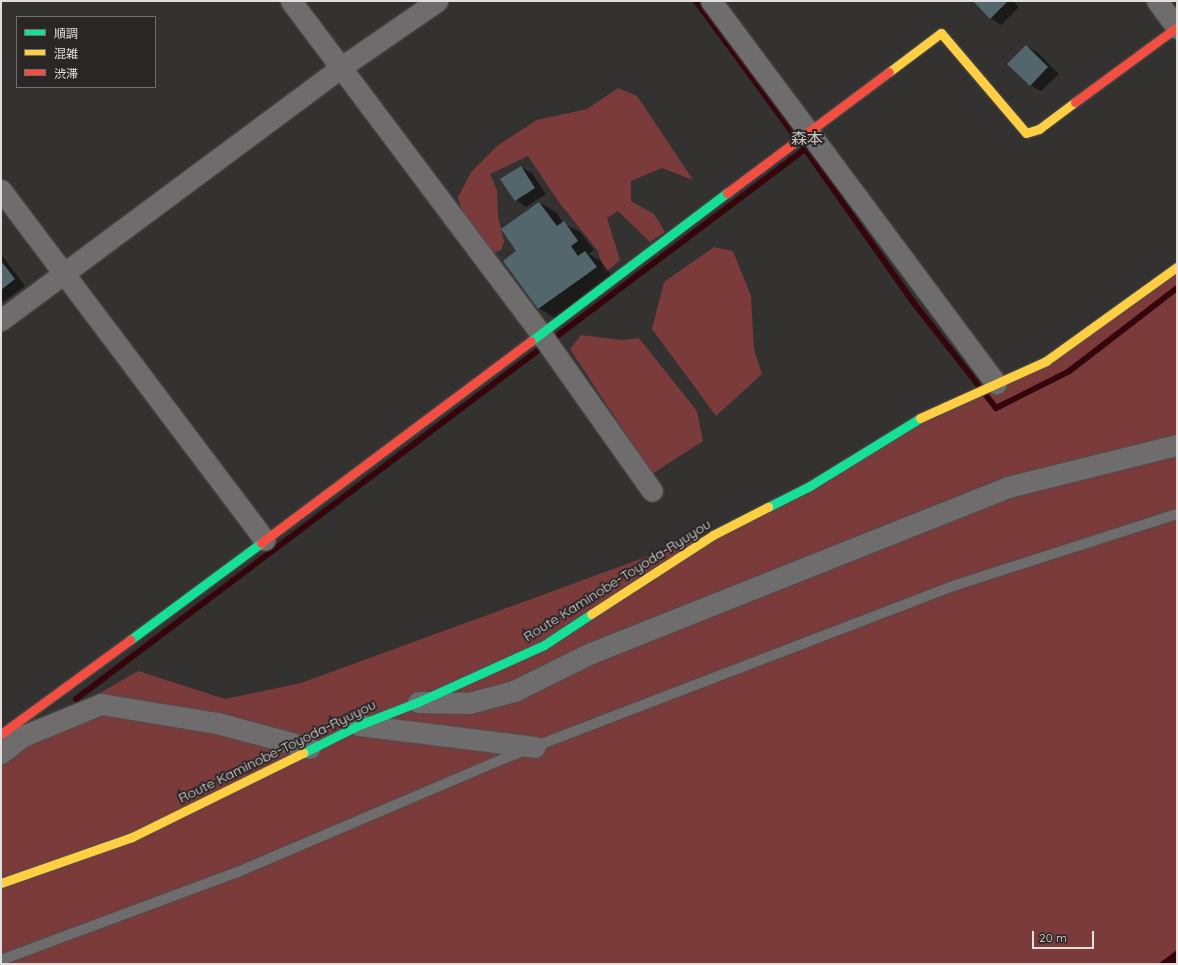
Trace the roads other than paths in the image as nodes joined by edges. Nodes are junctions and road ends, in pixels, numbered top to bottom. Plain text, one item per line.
1 (291, 1) edge
2 (437, 1) edge
3 (711, 1) edge
4 (1157, 1) edge
5 (1177, 27) edge
6 (340, 68) junction
7 (809, 134) junction
8 (1, 190) edge
9 (1177, 267) edge
10 (63, 273) junction
11 (1, 320) edge
12 (540, 334) junction
13 (996, 383) junction
14 (1177, 445) edge
15 (652, 491) dead end
16 (1177, 514) edge
17 (265, 540) junction
18 (418, 702) junction
19 (359, 724) junction
20 (1, 734) edge
21 (535, 747) junction
22 (310, 748) junction
23 (1, 753) edge
24 (1, 883) edge
25 (1, 960) edge

1 - 6 street
2 - 6 street
3 - 7 street
4 - 5 street
5 - 7 street
6 - 10 street
6 - 12 street
7 - 12 street
7 - 13 street
8 - 10 street
9 - 13 street, Route Kaminobe-Toyoda-Ryuyou
10 - 11 street
10 - 17 street
12 - 15 street
12 - 17 street
13 - 18 street, Route Kaminobe-Toyoda-Ryuyou
14 - 18 street
16 - 21 lane
17 - 20 street
18 - 19 street, Route Kaminobe-Toyoda-Ryuyou
19 - 21 street
19 - 22 street, Route Kaminobe-Toyoda-Ryuyou
21 - 25 lane
22 - 23 street
22 - 24 street, Route Kaminobe-Toyoda-Ryuyou

